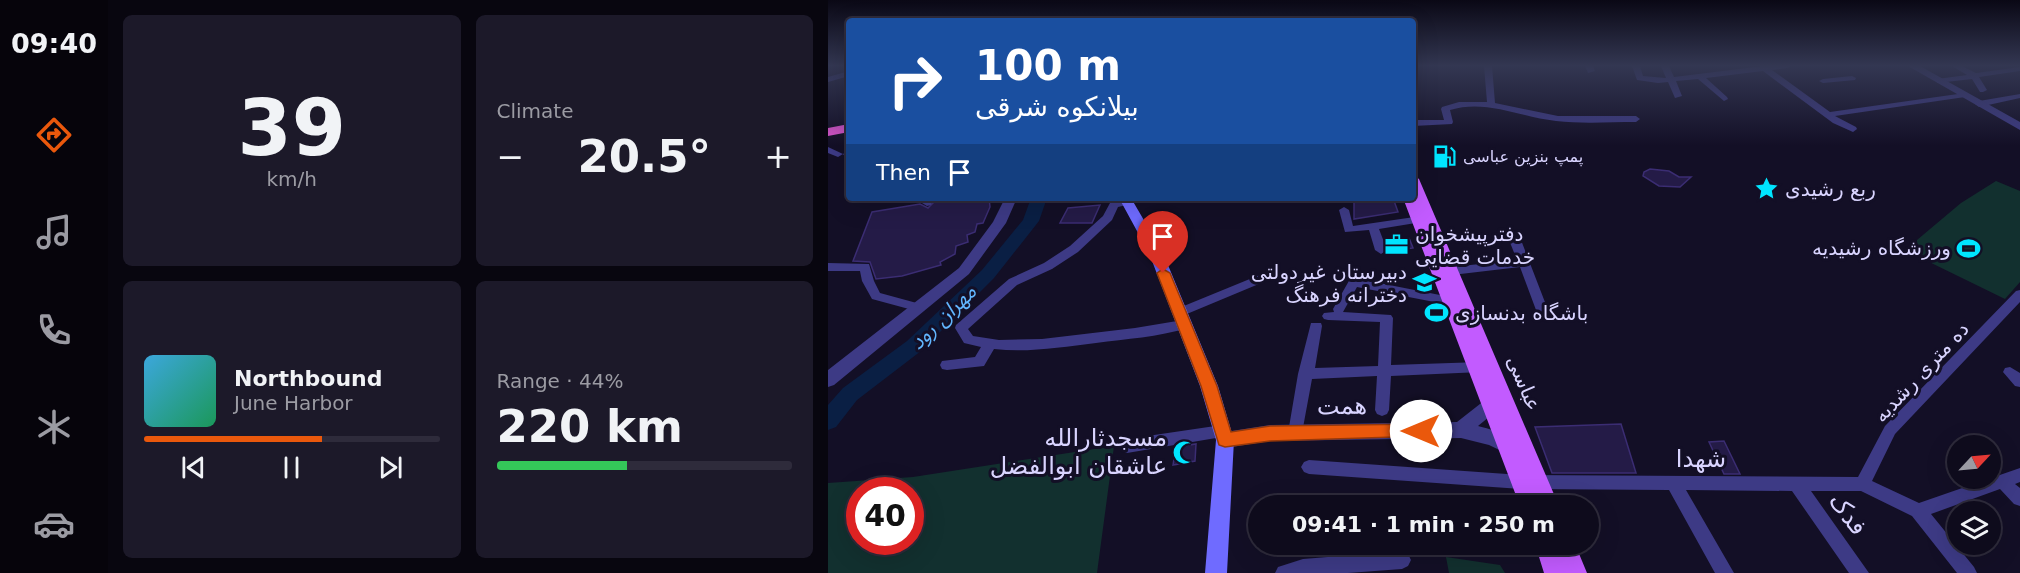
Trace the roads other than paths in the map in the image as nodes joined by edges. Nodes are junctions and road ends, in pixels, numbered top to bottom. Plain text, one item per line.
1 (1490, 93) edge
2 (1677, 93) edge
3 (1718, 93) edge
4 (1798, 93) edge
5 (1960, 93) edge
6 (1678, 96) dead end
7 (1965, 96) junction
8 (2020, 96) edge
9 (1725, 99) dead end
10 (1491, 104) junction
11 (1979, 104) junction
12 (1828, 115) junction
13 (1636, 119) dead end
14 (846, 123) edge
15 (1416, 123) edge
16 (828, 126) edge
17 (2020, 127) edge
18 (846, 129) edge
19 (1854, 129) dead end
20 (828, 132) edge
21 (1416, 191) edge
22 (1010, 201) edge
23 (1124, 201) edge
24 (1127, 201) edge
25 (1411, 201) edge
26 (1344, 210) dead end
27 (1423, 218) junction
28 (1373, 226) junction
29 (1515, 240) dead end
30 (1381, 250) dead end
31 (1522, 263) junction
32 (828, 267) edge
33 (1452, 271) junction
34 (1262, 278) dead end
35 (2020, 294) edge
36 (1457, 302) junction
37 (920, 308) junction
38 (1542, 310) dead end
39 (1180, 319) junction
40 (1316, 326) dead end
41 (990, 345) junction
42 (946, 364) dead end
43 (1485, 367) junction
44 (1386, 371) junction
45 (1305, 374) junction
46 (828, 380) edge
47 (1497, 400) junction
48 (1382, 410) dead end
49 (1461, 430) junction
50 (1295, 433) junction
51 (1223, 435) junction
52 (1127, 446) dead end
53 (1508, 447) junction
54 (1529, 457) junction
55 (1309, 466) dead end
56 (2020, 475) edge
57 (1540, 481) junction
58 (2002, 481) junction
59 (1521, 482) junction
60 (1673, 482) junction
61 (1796, 483) junction
62 (1862, 484) junction
63 (1526, 495) edge
64 (1545, 495) edge
65 (2020, 499) edge
66 (1918, 511) junction
67 (1549, 555) edge
68 (1569, 555) edge
69 (1402, 560) dead end
70 (1216, 573) edge
71 (1284, 573) edge
72 (1555, 573) edge
73 (1576, 573) edge
74 (1725, 573) edge
75 (1860, 573) edge
76 (1968, 573) edge

1 - 10 street
2 - 6 street
3 - 9 street
4 - 12 street
5 - 7 street
7 - 11 street
7 - 12 street
8 - 11 street
10 - 13 street
10 - 15 street
11 - 17 street
12 - 19 street
14 - 16 highway
18 - 20 highway
21 - 27 main road, عباسى
22 - 37 street
23 - 41 street
24 - 39 main road
25 - 27 main road, عباسى
26 - 28 street
27 - 28 street
27 - 33 main road, عباسى
27 - 36 main road, عباسى
28 - 30 street
29 - 31 street
31 - 33 street
31 - 38 street
32 - 37 street
33 - 36 main road, عباسى
34 - 39 street
35 - 62 street, ده متری رشدیه
36 - 43 main road, عباسى
36 - 44 street
37 - 46 street
39 - 41 street
39 - 51 main road
40 - 45 street
41 - 42 street
43 - 44 street
43 - 47 main road, عباسى
44 - 45 street
44 - 48 street
45 - 50 street
47 - 49 street
47 - 53 main road, عباسى
47 - 54 main road, عباسى
49 - 50 street, همت
49 - 53 street, همت
50 - 51 street, همت
51 - 52 street
51 - 70 main road
53 - 54 street, همت
53 - 59 main road, عباسى
54 - 57 main road, عباسى
55 - 59 street, شهدا
56 - 58 street
57 - 59 street, شهدا
57 - 60 street, شهدا
57 - 64 main road, عباسى
58 - 65 street
58 - 66 street
59 - 63 main road, عباسى
60 - 61 street, شهدا
60 - 74 street
61 - 62 street, شهدا
61 - 75 street, فدک
62 - 66 street
66 - 76 street
67 - 72 main road
68 - 73 main road
69 - 71 street

